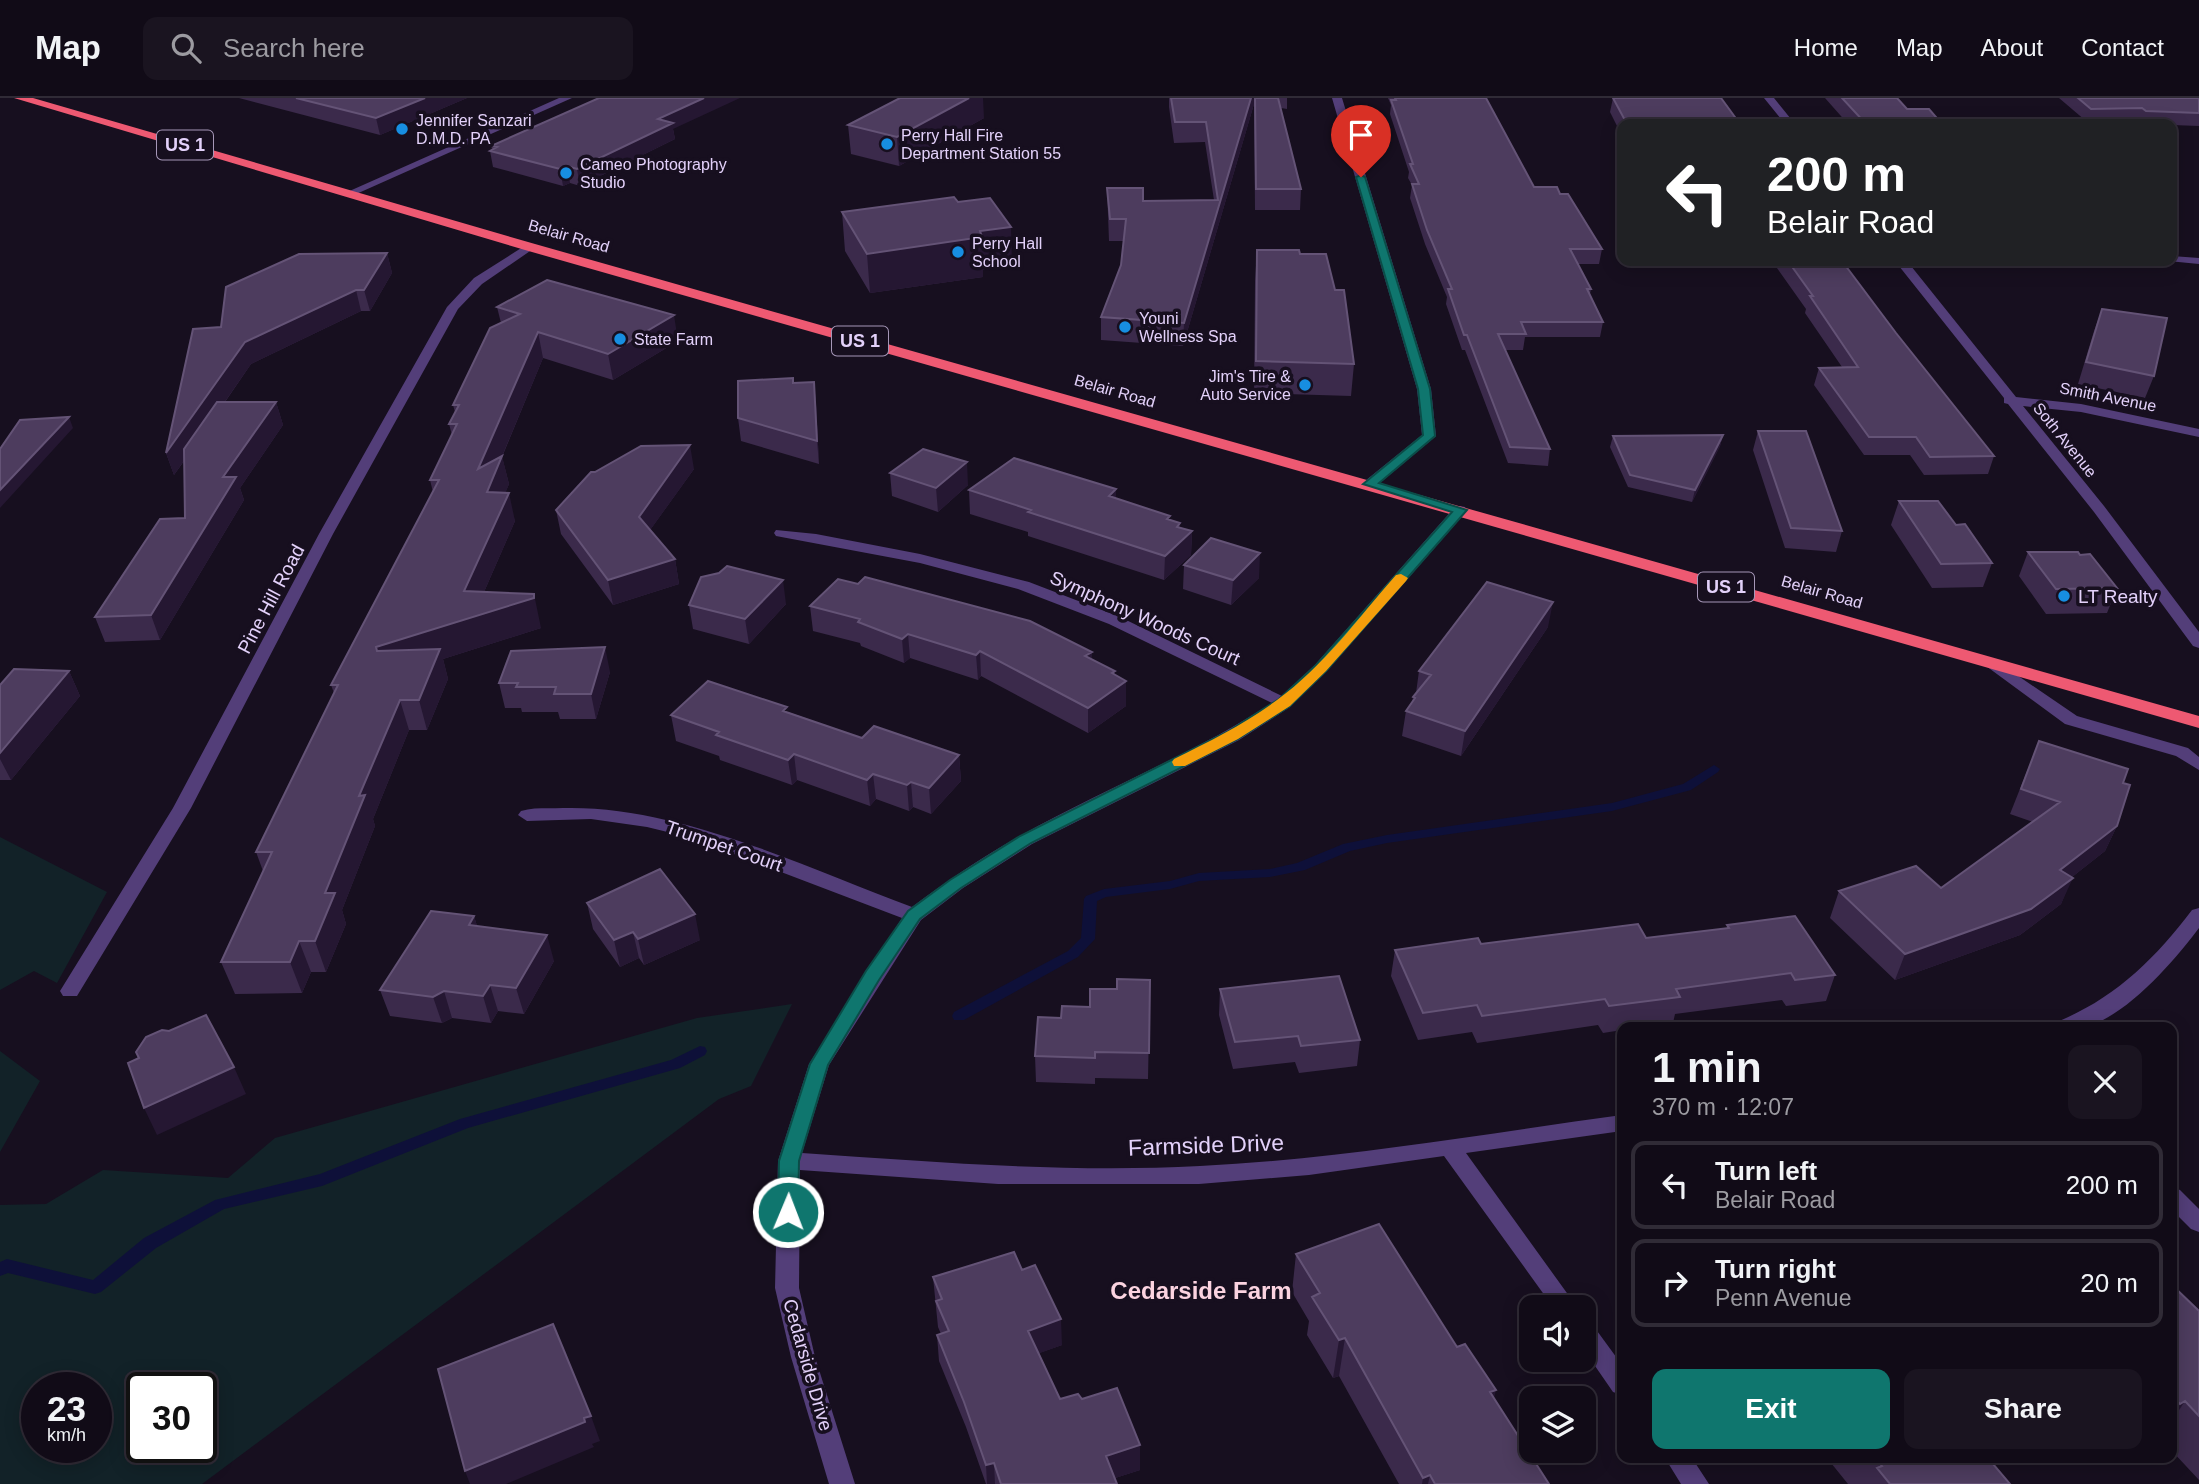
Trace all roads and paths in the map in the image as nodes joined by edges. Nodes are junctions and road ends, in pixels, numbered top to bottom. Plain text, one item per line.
1 (20, 98) edge
2 (567, 98) edge
3 (1337, 98) edge
4 (1769, 98) edge
5 (1786, 119) edge
6 (351, 193) junction
7 (530, 247) junction
8 (2177, 259) edge
9 (2199, 261) edge
10 (1905, 266) edge
11 (2009, 400) junction
12 (2199, 433) edge
13 (1370, 484) junction
14 (1460, 510) junction
15 (781, 533) dead end
16 (2199, 643) edge
17 (1992, 663) junction
18 (1284, 703) junction
19 (2199, 722) edge
20 (2199, 765) edge
21 (527, 814) dead end
22 (914, 915) junction
23 (2199, 915) edge
24 (70, 991) dead end
25 (2074, 1022) edge
26 (1617, 1124) edge
27 (1450, 1148) junction
28 (789, 1161) junction
29 (2177, 1201) edge
30 (2199, 1223) edge
31 (1557, 1295) edge
32 (1596, 1348) edge
33 (1617, 1377) edge
34 (1681, 1463) edge
35 (842, 1484) edge
36 (1696, 1484) edge

1 - 6 highway, Belair Road / US 1
2 - 6 street
3 - 13 street
4 - 5 street
6 - 7 highway, Belair Road / US 1
7 - 13 highway, Belair Road / US 1
7 - 24 street, Pine Hill Road
8 - 9 street
10 - 11 street, Soth Avenue
11 - 12 street, Smith Avenue
11 - 16 street, Soth Avenue
13 - 14 highway, Belair Road / US 1
14 - 17 highway, Belair Road / US 1
14 - 18 street, Cedarside Drive
15 - 18 street, Symphony Woods Court
17 - 19 highway, Belair Road / US 1
17 - 20 street
18 - 22 street, Cedarside Drive
21 - 22 street, Trumpet Court
22 - 28 street, Cedarside Drive
23 - 25 street
26 - 27 street, Farmside Drive
27 - 28 street, Farmside Drive
27 - 31 street
28 - 35 street, Cedarside Drive
29 - 30 street
32 - 33 street
34 - 36 street

